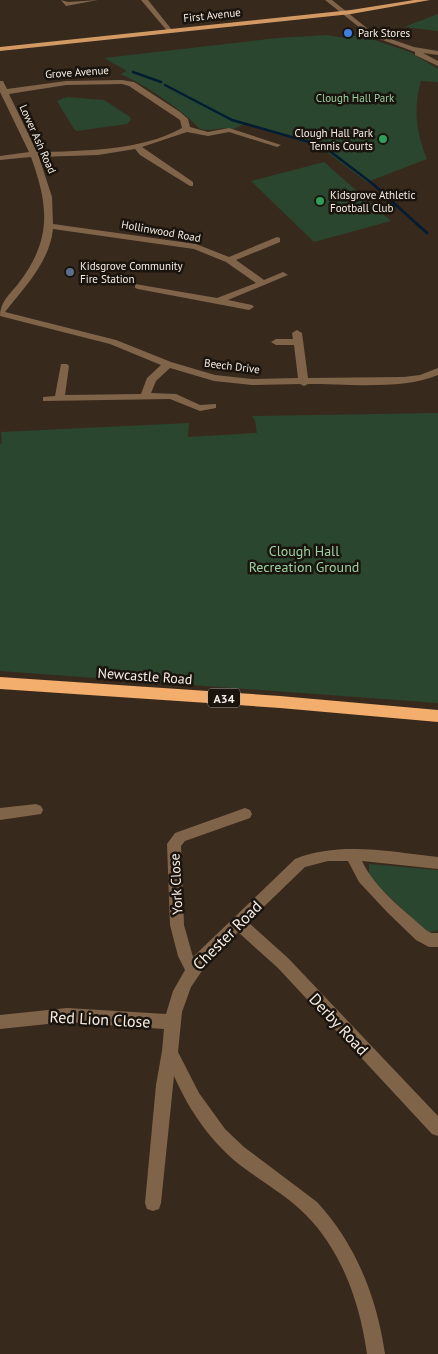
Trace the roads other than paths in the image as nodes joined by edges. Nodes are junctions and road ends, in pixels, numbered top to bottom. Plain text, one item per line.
1 (64, 0) edge
2 (96, 0) edge
3 (144, 0) edge
4 (328, 0) edge
5 (427, 0) edge
6 (343, 12) junction
7 (170, 31) junction
8 (0, 49) edge
9 (413, 49) junction
10 (438, 53) edge
11 (438, 64) edge
12 (2, 87) edge
13 (186, 129) junction
14 (277, 144) dead end
15 (138, 147) junction
16 (34, 153) junction
17 (0, 158) edge
18 (190, 184) dead end
19 (49, 226) junction
20 (277, 240) dead end
21 (229, 260) junction
22 (283, 275) dead end
23 (261, 282) junction
24 (138, 286) dead end
25 (218, 301) junction
26 (250, 307) dead end
27 (0, 312) edge
28 (276, 342) dead end
29 (168, 364) junction
30 (64, 366) dead end
31 (438, 370) edge
32 (304, 383) junction
33 (145, 396) junction
34 (60, 398) junction
35 (47, 399) dead end
36 (204, 421) dead end
37 (0, 683) edge
38 (438, 716) edge
39 (36, 810) dead end
40 (0, 814) edge
41 (245, 814) dead end
42 (352, 856) junction
43 (438, 863) edge
44 (238, 922) junction
45 (438, 940) edge
46 (192, 969) junction
47 (0, 1022) edge
48 (171, 1022) junction
49 (170, 1051) junction
50 (438, 1128) edge
51 (153, 1203) dead end
52 (376, 1354) edge

1 - 2 street
3 - 7 street
4 - 6 street
5 - 6 main road, First Avenue
6 - 7 main road, First Avenue
6 - 9 street
7 - 8 main road, First Avenue
9 - 10 street
9 - 11 street
12 - 13 street, Grove Avenue
12 - 16 street, Lower Ash Road
13 - 14 street
13 - 15 street
15 - 16 street
15 - 18 street
16 - 17 street
16 - 19 street, Lower Ash Road
19 - 21 street, Hollinwood Road
19 - 27 street, Lower Ash Road
20 - 21 street
21 - 23 street, Hollinwood Road
22 - 23 street
23 - 25 street
24 - 25 street
25 - 26 street
27 - 29 street, Beech Drive
28 - 32 street
29 - 32 street, Beech Drive
29 - 33 street
30 - 34 street
31 - 32 street, Beech Drive
33 - 34 street
33 - 36 street
34 - 35 street
37 - 38 highway, Newcastle Road / A34
39 - 40 street
41 - 46 street, York Close
42 - 43 street, Chester Road
42 - 44 street, Chester Road
42 - 45 street
44 - 46 street, Chester Road
44 - 50 street, Derby Road
46 - 48 street, Chester Road
47 - 48 street, Red Lion Close
48 - 49 street, Chester Road
49 - 51 street
49 - 52 street, Chester Road

